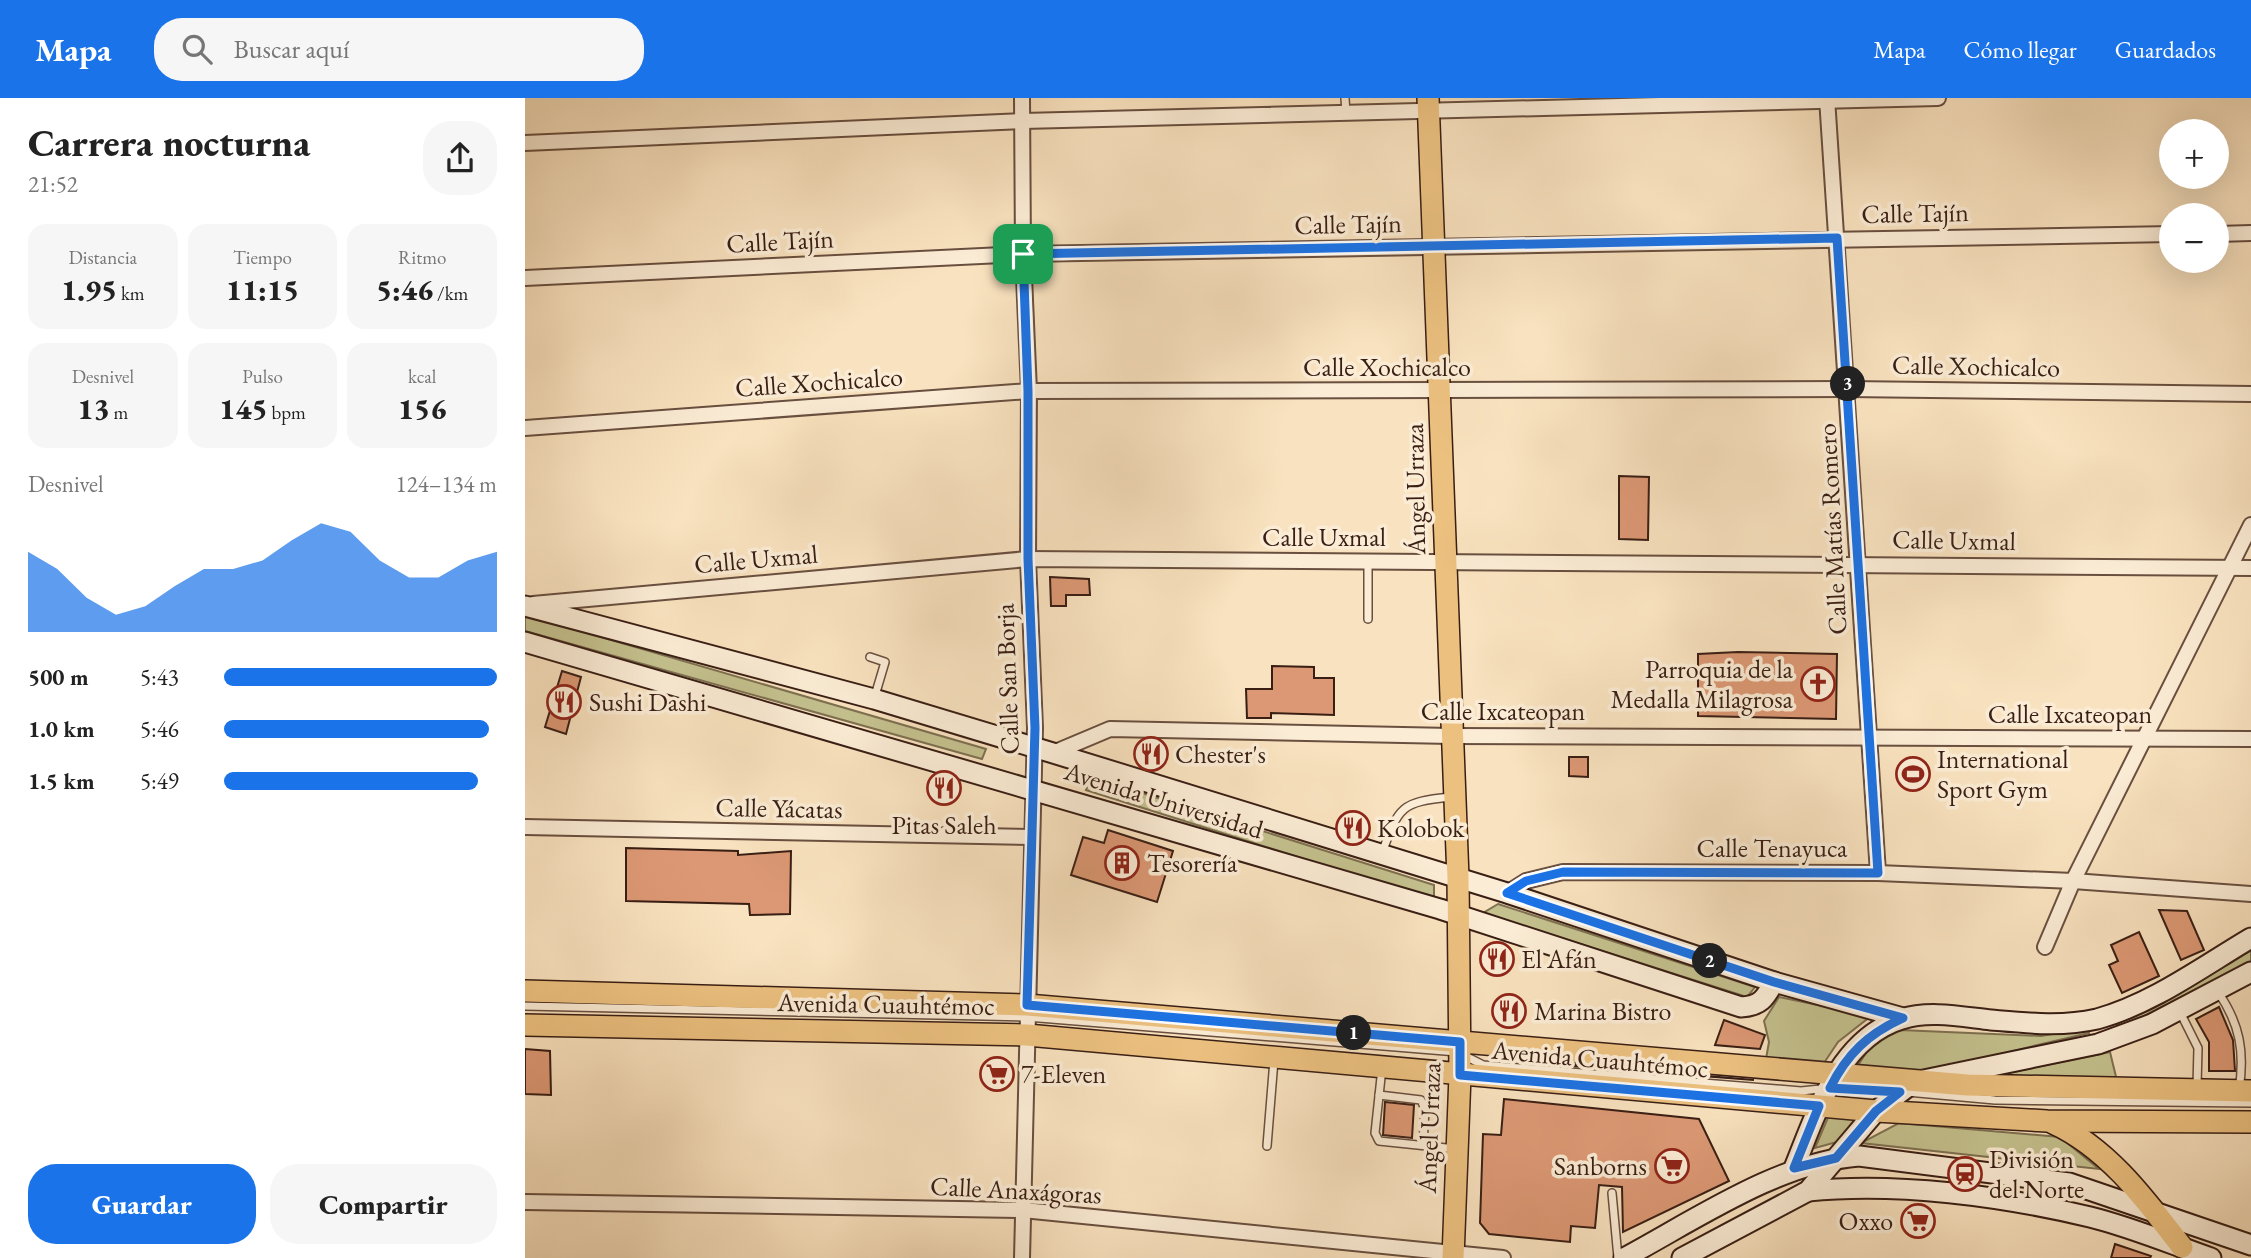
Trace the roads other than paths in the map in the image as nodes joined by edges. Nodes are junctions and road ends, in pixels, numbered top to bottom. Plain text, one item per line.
1 (1022, 98) edge
2 (1938, 98) edge
3 (1827, 100) edge
4 (1346, 105) edge
5 (1428, 105) edge
6 (1023, 121) junction
7 (525, 143) edge
8 (2251, 233) edge
9 (2159, 234) edge
10 (2229, 234) edge
11 (1837, 238) junction
12 (1433, 247) junction
13 (1023, 254) junction
14 (525, 278) edge
15 (1848, 389) junction
16 (1028, 391) junction
17 (1440, 392) junction
18 (2251, 394) edge
19 (525, 428) edge
20 (2251, 525) edge
21 (1028, 559) junction
22 (1368, 562) junction
23 (1444, 562) junction
24 (1858, 564) junction
25 (2231, 568) junction
26 (2251, 568) edge
27 (525, 605) edge
28 (1368, 619) dead end
29 (525, 642) edge
30 (870, 657) dead end
31 (874, 699) junction
32 (1451, 736) junction
33 (1870, 738) junction
34 (2145, 739) junction
35 (2251, 739) edge
36 (1044, 750) junction
37 (1033, 788) junction
38 (1454, 797) junction
39 (525, 827) edge
40 (1032, 837) junction
41 (1382, 854) junction
42 (1878, 873) junction
43 (1458, 878) junction
44 (2073, 881) junction
45 (1507, 893) junction
46 (2251, 894) edge
47 (1458, 915) junction
48 (2251, 938) edge
49 (2045, 947) dead end
50 (2251, 972) edge
51 (1774, 982) junction
52 (2217, 990) junction
53 (525, 991) edge
54 (525, 1006) edge
55 (2179, 1010) junction
56 (1903, 1018) junction
57 (1027, 1019) junction
58 (525, 1025) edge
59 (1460, 1048) junction
60 (1274, 1056) junction
61 (1382, 1067) junction
62 (1460, 1075) junction
63 (1907, 1087) junction
64 (1829, 1089) junction
65 (2197, 1090) junction
66 (1379, 1095) junction
67 (2247, 1095) edge
68 (1876, 1111) junction
69 (2047, 1121) junction
70 (2251, 1122) edge
71 (1423, 1145) junction
72 (1266, 1146) dead end
73 (1457, 1149) junction
74 (1836, 1158) junction
75 (1794, 1168) junction
76 (1808, 1191) junction
77 (1612, 1193) dead end
78 (525, 1202) edge
79 (1023, 1210) junction
80 (2155, 1212) junction
81 (2251, 1245) edge
82 (2182, 1247) junction
83 (1405, 1253) edge
84 (1453, 1256) edge
85 (1022, 1258) edge
86 (1503, 1258) edge
87 (1618, 1258) edge
88 (1624, 1258) edge
89 (1682, 1258) edge
90 (2211, 1258) edge

1 - 6 street, Calle San Borja
2 - 3 street
3 - 5 street
3 - 11 street, Calle Matías Romero
4 - 5 street
4 - 6 street
5 - 12 main road, Ángel Urraza
6 - 7 street
6 - 13 street, Calle San Borja
8 - 10 street
9 - 11 street, Calle Tajín
11 - 12 street, Calle Tajín
11 - 15 street, Calle Matías Romero
12 - 13 street, Calle Tajín
12 - 17 main road, Ángel Urraza
13 - 14 street, Calle Tajín
13 - 16 street, Calle San Borja
15 - 17 street, Calle Xochicalco
15 - 18 street, Calle Xochicalco
15 - 24 street, Calle Matías Romero
16 - 17 street, Calle Xochicalco
16 - 19 street, Calle Xochicalco
16 - 21 street, Calle San Borja
17 - 23 main road, Ángel Urraza
20 - 25 street
21 - 22 street, Calle Uxmal
21 - 27 street, Calle Uxmal
21 - 36 street, Calle San Borja
22 - 23 street, Calle Uxmal
22 - 28 lane
23 - 24 street, Calle Uxmal
23 - 32 main road, Ángel Urraza
24 - 25 street, Calle Uxmal
24 - 33 street, Calle Matías Romero
25 - 26 street, Calle Uxmal
25 - 34 street
27 - 31 main road, Avenida Universidad
29 - 37 main road, Avenida Universidad
30 - 31 lane
31 - 36 main road, Avenida Universidad
32 - 33 street, Calle Ixcateopan
32 - 36 street, Calle Ixcateopan
32 - 38 main road, Ángel Urraza
33 - 34 street, Calle Ixcateopan
33 - 42 street, Calle Matías Romero
34 - 35 street, Calle Ixcateopan
34 - 44 street
36 - 37 street, Calle San Borja
36 - 41 main road, Avenida Universidad
37 - 40 street, Calle San Borja
37 - 47 main road, Avenida Universidad
38 - 41 lane
38 - 43 main road, Ángel Urraza
39 - 40 street, Calle Yácatas
40 - 57 street, Calle San Borja
41 - 43 main road, Avenida Universidad
42 - 44 street, Calle Tenayuca
42 - 45 street, Calle Tenayuca
43 - 45 main road, Avenida Universidad
43 - 47 main road, Ángel Urraza
44 - 46 street, Calle Tenayuca
44 - 49 street
45 - 51 main road, Avenida Universidad
47 - 51 main road, Avenida Universidad
47 - 59 main road, Ángel Urraza
48 - 56 main road
50 - 52 main road
51 - 56 main road, Avenida Universidad
52 - 55 main road
52 - 67 lane
53 - 57 main road, Avenida Cuauhtémoc
54 - 57 lane
55 - 63 main road
55 - 65 lane
56 - 64 main road
57 - 58 main road, Avenida Cuauhtémoc
57 - 59 main road, Avenida Cuauhtémoc
57 - 60 main road, Avenida Cuauhtémoc
57 - 79 street, Calle San Borja
59 - 62 main road, Ángel Urraza
59 - 64 main road, Avenida Cuauhtémoc
60 - 61 main road, Avenida Cuauhtémoc
60 - 72 lane
61 - 62 main road, Avenida Cuauhtémoc
61 - 66 lane
62 - 64 main road, Avenida Cuauhtémoc
62 - 73 main road, Ángel Urraza
63 - 64 main road, Avenida Cuauhtémoc
63 - 65 main road, Avenida Cuauhtémoc
63 - 67 lane
63 - 68 main road
64 - 68 main road, Avenida Cuauhtémoc
64 - 75 main road
65 - 67 main road, Avenida Cuauhtémoc
66 - 71 lane
66 - 71 lane
68 - 69 main road, Avenida Cuauhtémoc
68 - 74 main road
69 - 70 main road, Avenida Cuauhtémoc
69 - 80 main road
71 - 73 lane
73 - 84 main road, Ángel Urraza
74 - 75 main road
74 - 76 main road
74 - 80 main road
75 - 88 main road
76 - 82 main road
76 - 89 main road
77 - 87 lane
78 - 79 street, Calle Anaxágoras
79 - 83 street, Calle Anaxágoras
79 - 85 street, Calle San Borja
80 - 81 main road
80 - 82 main road
82 - 90 main road
83 - 84 street, Calle Anaxágoras
84 - 86 street, Calle Anaxágoras

